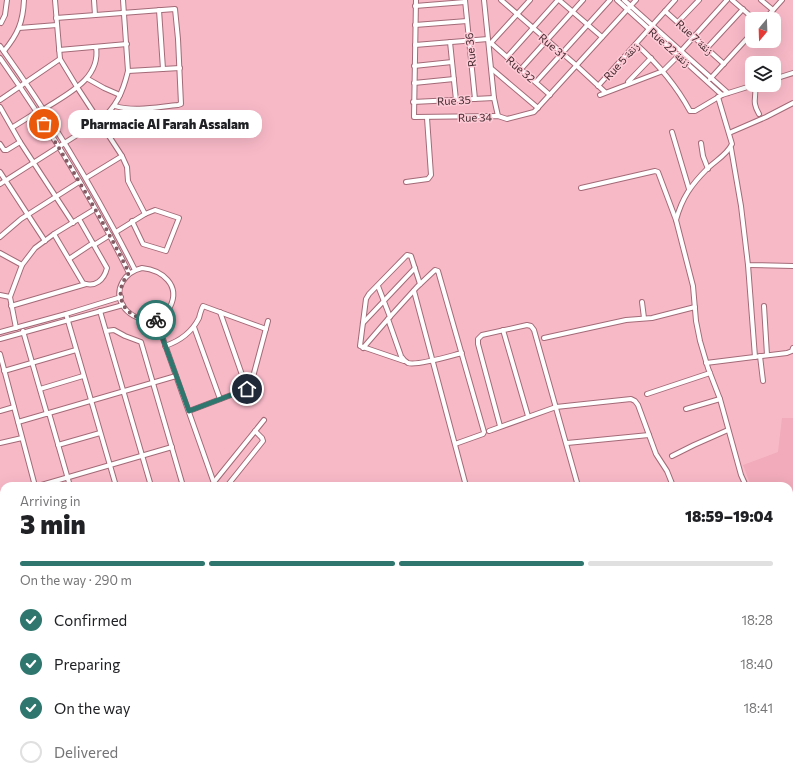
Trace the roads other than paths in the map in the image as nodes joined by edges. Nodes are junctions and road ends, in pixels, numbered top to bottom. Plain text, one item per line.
1 (7, 0) edge
2 (24, 0) edge
3 (55, 0) edge
4 (94, 0) edge
5 (123, 0) edge
6 (416, 0) edge
7 (484, 0) edge
8 (501, 0) edge
9 (530, 0) edge
10 (559, 0) edge
11 (583, 0) edge
12 (610, 0) edge
13 (617, 0) edge
14 (624, 0) edge
15 (636, 0) edge
16 (675, 0) edge
17 (699, 0) edge
18 (727, 0) edge
19 (732, 0) edge
20 (762, 0) edge
21 (782, 0) edge
22 (465, 1) edge
23 (415, 6) junction
24 (629, 7) junction
25 (743, 9) junction
26 (159, 10) junction
27 (773, 10) joint
28 (665, 11) junction
29 (124, 12) junction
30 (573, 12) junction
31 (746, 12) edge
32 (95, 15) junction
33 (517, 15) junction
34 (56, 18) junction
35 (467, 21) junction
36 (678, 22) junction
37 (1, 23) dead end
38 (587, 24) junction
39 (57, 25) junction
40 (415, 25) junction
41 (651, 27) junction
42 (19, 28) junction
43 (533, 28) junction
44 (694, 37) junction
45 (602, 38) junction
46 (488, 39) junction
47 (547, 40) junction
48 (470, 41) junction
49 (745, 41) edge
50 (450, 42) junction
51 (127, 44) junction
52 (490, 44) junction
53 (636, 44) junction
54 (415, 45) junction
55 (0, 46) edge
56 (96, 47) junction
57 (707, 48) junction
58 (59, 50) junction
59 (4, 51) junction
60 (562, 53) junction
61 (680, 53) junction
62 (507, 57) junction
63 (0, 58) edge
64 (651, 58) junction
65 (60, 59) junction
66 (452, 62) junction
67 (724, 64) junction
68 (414, 66) junction
69 (577, 66) junction
70 (180, 68) junction
71 (163, 69) junction
72 (492, 69) junction
73 (521, 69) junction
74 (663, 71) junction
75 (128, 72) junction
76 (793, 72) edge
77 (781, 76) edge
78 (88, 79) junction
79 (454, 79) junction
80 (709, 79) junction
81 (26, 82) junction
82 (536, 82) junction
83 (414, 83) junction
84 (627, 84) junction
85 (20, 86) junction
86 (598, 86) junction
87 (77, 87) junction
88 (745, 88) edge
89 (605, 92) junction
90 (756, 92) edge
91 (728, 93) junction
92 (600, 94) dead end
93 (120, 95) junction
94 (550, 95) junction
95 (720, 96) junction
96 (494, 98) junction
97 (475, 99) junction
98 (0, 100) edge
99 (456, 100) junction
100 (413, 102) junction
101 (793, 103) edge
102 (115, 106) junction
103 (0, 107) edge
104 (538, 108) junction
105 (44, 109) junction
106 (37, 112) junction
107 (5, 114) junction
108 (759, 114) dead end
109 (498, 116) junction
110 (0, 118) edge
111 (427, 118) junction
112 (100, 121) junction
113 (13, 127) junction
114 (672, 132) dead end
115 (729, 133) junction
116 (20, 142) junction
117 (66, 143) junction
118 (701, 143) dead end
119 (0, 144) edge
120 (58, 147) junction
121 (731, 148) junction
122 (122, 156) junction
123 (34, 162) junction
124 (708, 169) junction
125 (0, 172) edge
126 (86, 178) junction
127 (6, 181) junction
128 (80, 182) junction
129 (406, 182) dead end
130 (0, 184) edge
131 (582, 188) dead end
132 (689, 189) junction
133 (57, 196) junction
134 (95, 209) junction
135 (145, 214) junction
136 (27, 215) junction
137 (79, 219) junction
138 (676, 220) junction
139 (132, 222) junction
140 (73, 223) junction
141 (116, 232) junction
142 (54, 234) junction
143 (110, 235) junction
144 (0, 237) edge
145 (45, 241) junction
146 (94, 244) junction
147 (0, 252) edge
148 (69, 259) junction
149 (22, 265) junction
150 (748, 265) junction
151 (793, 266) edge
152 (415, 268) junction
153 (135, 270) junction
154 (129, 273) junction
155 (86, 284) junction
156 (420, 284) junction
157 (378, 286) junction
158 (414, 291) junction
159 (0, 295) edge
160 (10, 297) junction
161 (121, 297) junction
162 (384, 301) junction
163 (642, 302) dead end
164 (123, 305) junction
165 (11, 306) junction
166 (764, 306) dead end
167 (695, 307) junction
168 (100, 311) junction
169 (220, 312) junction
170 (66, 314) junction
171 (389, 318) junction
172 (644, 318) junction
173 (156, 319) junction
174 (67, 320) junction
175 (268, 321) dead end
176 (363, 323) junction
177 (22, 326) junction
178 (194, 327) junction
179 (16, 328) junction
180 (266, 329) junction
181 (504, 330) junction
182 (106, 331) junction
183 (0, 332) edge
184 (24, 332) junction
185 (544, 338) dead end
186 (0, 339) edge
187 (165, 346) junction
188 (363, 348) junction
189 (793, 348) edge
190 (76, 350) junction
191 (462, 353) junction
192 (0, 354) edge
193 (767, 355) junction
194 (758, 356) junction
195 (433, 360) junction
196 (404, 361) junction
197 (32, 362) junction
198 (706, 363) junction
199 (5, 373) junction
200 (710, 373) junction
201 (83, 376) junction
202 (176, 376) junction
203 (0, 377) edge
204 (763, 381) dead end
205 (153, 382) junction
206 (255, 386) dead end
207 (40, 389) junction
208 (248, 389) junction
209 (124, 391) junction
210 (647, 394) dead end
211 (720, 399) junction
212 (90, 400) junction
213 (220, 400) junction
214 (14, 407) junction
215 (556, 407) junction
216 (686, 409) dead end
217 (0, 411) edge
218 (189, 411) junction
219 (48, 413) junction
220 (528, 416) junction
221 (264, 420) dead end
222 (18, 422) junction
223 (500, 426) junction
224 (728, 430) junction
225 (255, 431) junction
226 (489, 431) dead end
227 (100, 433) junction
228 (649, 435) junction
229 (22, 438) junction
230 (0, 443) edge
231 (567, 443) junction
232 (455, 444) junction
233 (58, 445) junction
234 (172, 446) junction
235 (142, 455) junction
236 (672, 456) dead end
237 (110, 465) junction
238 (68, 476) junction
239 (34, 482) edge
240 (50, 482) edge
241 (69, 482) edge
242 (115, 482) edge
243 (150, 482) edge
244 (183, 482) edge
245 (214, 482) edge
246 (217, 482) edge
247 (230, 482) edge
248 (465, 482) edge
249 (577, 482) edge
250 (671, 482) edge
251 (745, 482) edge

1 - 37 street
2 - 42 street
3 - 34 street
4 - 32 street
5 - 29 street
6 - 23 street
7 - 46 street
8 - 33 street, Rue 31
9 - 33 street
10 - 30 street
10 - 43 street
11 - 30 street
12 - 38 street
13 - 24 street, Rue 22 زنقة
14 - 24 street, Rue 22 زنقة
15 - 24 street
16 - 28 street, Rue 5 زنقة
17 - 36 street
18 - 44 street
19 - 25 street
20 - 27 street
21 - 27 street
22 - 23 street
22 - 35 street, Rue 36
23 - 40 street
24 - 41 street, Rue 22 زنقة
24 - 45 street
25 - 31 street
25 - 57 street
26 - 29 street
26 - 70 street
26 - 71 street
28 - 36 street, Rue 7 زنقة
28 - 41 street, Rue 5 زنقة
29 - 32 street
29 - 51 street
30 - 38 street
30 - 47 street
32 - 34 street
33 - 43 street, Rue 31
33 - 52 street
34 - 39 street
35 - 40 street
35 - 48 street, Rue 36
36 - 44 street, Rue 7 زنقة
38 - 45 street
38 - 60 street
39 - 42 street
39 - 58 street
40 - 54 street
41 - 53 street, Rue 5 زنقة
41 - 61 street, Rue 22 زنقة
42 - 59 street
43 - 47 street, Rue 31
43 - 62 street
44 - 57 street, Rue 7 زنقة
44 - 61 street
45 - 69 street
46 - 48 street
46 - 52 street
47 - 60 street, Rue 31
47 - 73 street
48 - 50 street
48 - 97 street, Rue 36
49 - 67 street
50 - 54 street
50 - 66 street
51 - 56 street
51 - 75 street
52 - 62 street, Rue 32
52 - 72 street
53 - 64 street
53 - 86 street, Rue 5 زنقة
54 - 68 street
55 - 59 street
56 - 58 street
56 - 78 street
57 - 67 street, Rue 7 زنقة
58 - 65 street
59 - 81 street
60 - 69 street, Rue 31
60 - 82 street
61 - 74 street
61 - 80 street, Rue 22 زنقة
62 - 73 street, Rue 32
63 - 85 street
64 - 74 street
64 - 84 street
65 - 81 street
65 - 87 street
66 - 68 street
66 - 79 street
67 - 80 street
68 - 83 street
69 - 86 street, Rue 31
69 - 94 street
70 - 71 street
70 - 102 street
71 - 75 street
72 - 96 street
72 - 104 street
73 - 82 street, Rue 32
74 - 84 street
74 - 95 street
75 - 93 street
76 - 77 street
78 - 87 street
78 - 93 street
79 - 83 street
79 - 99 street
80 - 91 street, Rue 22 زنقة
80 - 95 street, Rue 22 زنقة
81 - 85 street
81 - 105 street
82 - 94 street, Rue 32
83 - 100 street
84 - 89 street
85 - 98 street
85 - 106 street
86 - 89 street, Rue 31
87 - 105 street
87 - 112 street
88 - 91 street
89 - 92 street
90 - 108 street
91 - 95 street
93 - 102 street
94 - 104 street
95 - 115 street
96 - 97 street, Rue 35
96 - 109 street
97 - 99 street, Rue 35
99 - 100 street, Rue 35
100 - 111 street, Rue 34
101 - 115 street
102 - 112 street
103 - 107 street
104 - 109 street, Rue 34
105 - 117 street
106 - 113 street
106 - 120 street
107 - 110 street
107 - 113 street
109 - 111 street, Rue 34
111 - 129 street
112 - 117 street
112 - 122 street
113 - 116 street
114 - 132 street
115 - 121 street
116 - 119 street
116 - 123 street
117 - 120 street
117 - 126 street
118 - 124 street
120 - 123 street
120 - 128 street
121 - 124 street
121 - 150 street
122 - 126 street
122 - 135 street
123 - 127 street
123 - 133 street
124 - 132 street
125 - 127 street
126 - 141 street
127 - 130 street
127 - 136 street
128 - 133 street
128 - 134 street
131 - 138 street
132 - 138 street
133 - 136 street
133 - 140 street
134 - 137 street
134 - 143 street
135 - 139 street
135 - 139 street
136 - 144 street
136 - 145 street
137 - 140 street
137 - 146 street
138 - 167 street
139 - 141 street
140 - 142 street
141 - 153 street
142 - 145 street
142 - 148 street
143 - 146 street
143 - 154 street
145 - 149 street
146 - 148 street
146 - 155 street
147 - 149 street
148 - 155 street
149 - 160 street
150 - 151 street
150 - 194 street
152 - 156 street
152 - 157 street
152 - 162 street
153 - 154 street
153 - 173 street
154 - 161 street
155 - 165 street
156 - 158 street
156 - 191 street
157 - 162 street
157 - 176 street
158 - 171 street
158 - 195 street
159 - 160 street
160 - 165 street
161 - 164 street
161 - 170 street
162 - 171 street
162 - 176 street
163 - 172 street
164 - 168 street
164 - 173 street
165 - 179 street
166 - 193 street
167 - 172 street
167 - 198 street
168 - 174 street
168 - 182 street
169 - 178 street
169 - 180 street
169 - 208 street
170 - 174 street
170 - 177 street
171 - 188 street
171 - 196 street
172 - 185 street
173 - 187 street
174 - 184 street
174 - 190 street
175 - 180 street
176 - 188 street
177 - 179 street
177 - 184 street
178 - 187 street
178 - 213 street
179 - 183 street
180 - 208 street
181 - 215 street
181 - 220 street
181 - 223 street
182 - 205 street
182 - 209 street
184 - 186 street
184 - 197 street
187 - 202 street
188 - 196 street
189 - 193 street
190 - 197 street
190 - 201 street
191 - 195 street
191 - 232 street
192 - 199 street
193 - 194 street
194 - 198 street
194 - 204 street
195 - 196 street
195 - 232 street
197 - 199 street
197 - 207 street
198 - 200 street
199 - 203 street
199 - 214 street
200 - 210 street
200 - 211 street
201 - 207 street
201 - 212 street
202 - 205 street
202 - 218 street
205 - 209 street
205 - 234 street
206 - 208 street
207 - 219 street
208 - 213 street
209 - 212 street
209 - 235 street
211 - 216 street
211 - 224 street
212 - 219 street
212 - 227 street
213 - 218 street
214 - 217 street
214 - 222 street
215 - 220 street
215 - 228 street
215 - 231 street
218 - 245 street
219 - 222 street
219 - 233 street
220 - 223 street
221 - 225 street
222 - 229 street
223 - 226 street
224 - 236 street
224 - 251 street
225 - 246 street
225 - 247 street
227 - 233 street
227 - 237 street
228 - 231 street
228 - 250 street
229 - 230 street
229 - 239 street
231 - 249 street
232 - 248 street
233 - 238 street
234 - 235 street
234 - 244 street
235 - 237 street
235 - 243 street
237 - 238 street
237 - 242 street
238 - 240 street
238 - 241 street

